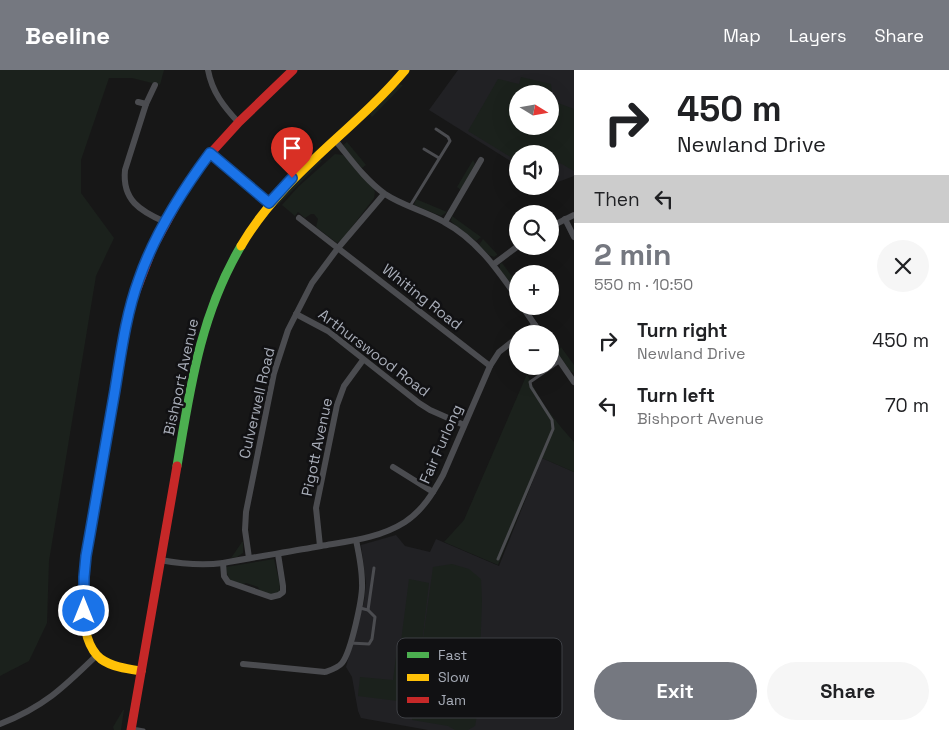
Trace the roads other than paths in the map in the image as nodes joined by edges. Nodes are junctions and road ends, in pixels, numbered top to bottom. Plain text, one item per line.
1 (208, 70) edge
2 (293, 70) edge
3 (405, 70) edge
4 (155, 85) dead end
5 (138, 102) dead end
6 (146, 104) junction
7 (239, 123) junction
8 (436, 128) dead end
9 (335, 140) junction
10 (424, 150) dead end
11 (210, 153) junction
12 (440, 158) junction
13 (482, 160) dead end
14 (384, 194) junction
15 (269, 203) junction
16 (409, 206) junction
17 (574, 215) edge
18 (299, 218) dead end
19 (565, 219) junction
20 (165, 222) junction
21 (446, 222) junction
22 (559, 222) edge
23 (574, 237) edge
24 (338, 248) junction
25 (509, 253) edge
26 (494, 264) junction
27 (509, 286) edge
28 (296, 314) junction
29 (528, 315) edge
30 (535, 325) edge
31 (509, 344) edge
32 (364, 360) junction
33 (560, 361) joint
34 (490, 366) junction
35 (574, 381) edge
36 (464, 425) junction
37 (393, 467) dead end
38 (433, 492) junction
39 (356, 540) junction
40 (320, 546) junction
41 (278, 554) junction
42 (249, 558) junction
43 (498, 558) dead end
44 (160, 560) junction
45 (223, 563) junction
46 (374, 568) dead end
47 (359, 608) junction
48 (368, 610) junction
49 (350, 643) junction
50 (97, 655) junction
51 (141, 671) junction
52 (247, 673) dead end
53 (0, 724) edge
54 (131, 729) edge
55 (144, 730) edge

1 - 7 street
2 - 7 street
3 - 9 street, Bishport Avenue
4 - 6 street
5 - 6 street
6 - 20 street
7 - 11 street
8 - 12 lane
9 - 14 street
9 - 15 street, Bishport Avenue
10 - 12 lane
11 - 15 street
11 - 20 street
12 - 16 lane
13 - 21 street
14 - 16 street
14 - 24 street, Culverwell Road
15 - 44 street, Bishport Avenue
16 - 21 street
17 - 19 street
18 - 24 street, Whiting Road
19 - 22 street
19 - 23 street
20 - 50 street
21 - 26 street
24 - 28 street, Culverwell Road
24 - 34 street, Whiting Road
25 - 26 street
26 - 27 street
28 - 32 street, Arthurswood Road
28 - 42 street, Culverwell Road
29 - 30 street
31 - 34 street, Fair Furlong
32 - 36 street, Arthurswood Road
32 - 40 street, Pigott Avenue
33 - 35 street
33 - 43 lane
34 - 36 street, Fair Furlong
36 - 38 street, Fair Furlong
37 - 38 street
38 - 39 street, Fair Furlong
39 - 40 street, Fair Furlong
39 - 47 street
40 - 41 street, Fair Furlong
41 - 42 street, Fair Furlong
41 - 45 street
42 - 45 street, Fair Furlong
44 - 45 street, Fair Furlong
44 - 51 street, Bishport Avenue
46 - 48 lane
47 - 48 lane
47 - 49 street
48 - 49 lane
49 - 52 street
50 - 51 street
50 - 53 street
51 - 54 street, Bishport Avenue
54 - 55 lane

